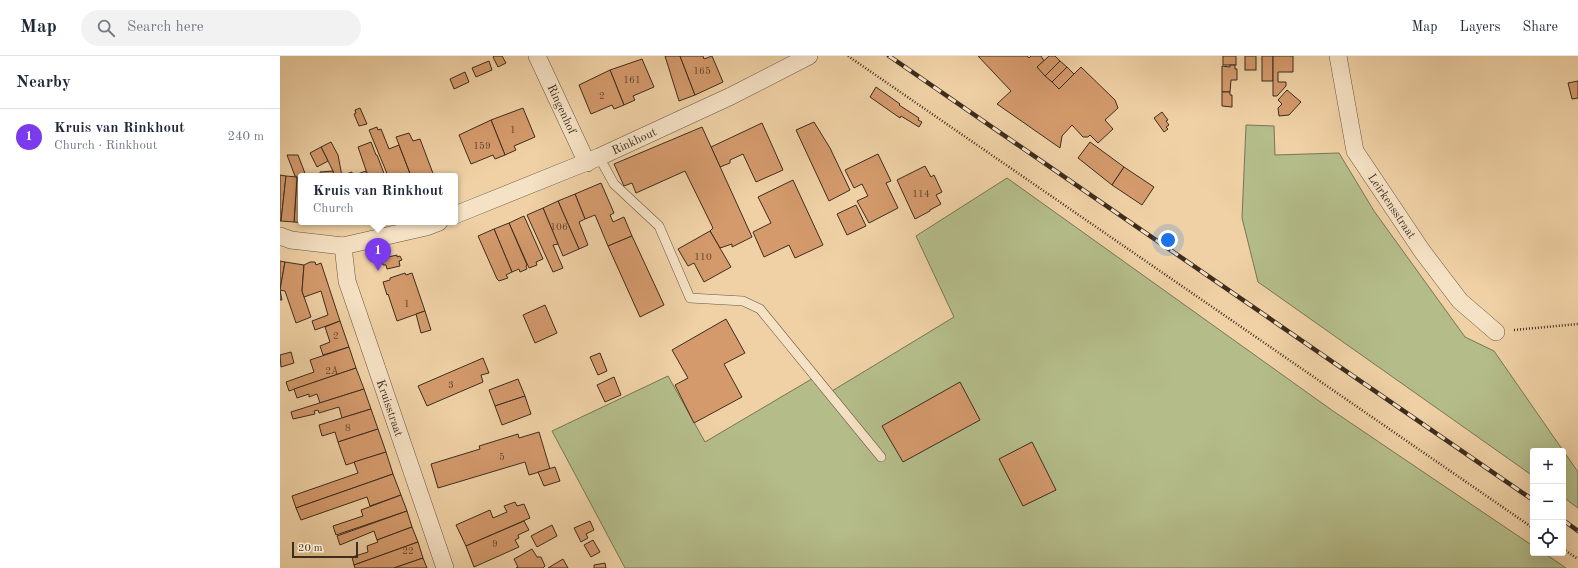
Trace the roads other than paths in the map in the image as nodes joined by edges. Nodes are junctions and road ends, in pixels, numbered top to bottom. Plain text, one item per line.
1 (537, 56) edge
2 (809, 56) edge
3 (1338, 56) edge
4 (593, 160) junction
5 (458, 214) edge
6 (431, 225) edge
7 (280, 236) edge
8 (343, 246) junction
9 (1496, 332) road end
10 (881, 457) dead end
11 (445, 568) edge

1 - 4 street, Ringenhof
2 - 4 street, Rinkhout
3 - 9 street, Leirkensstraat
4 - 5 street, Rinkhout
4 - 10 lane
6 - 8 street
7 - 8 street
8 - 11 street, Kruisstraat

